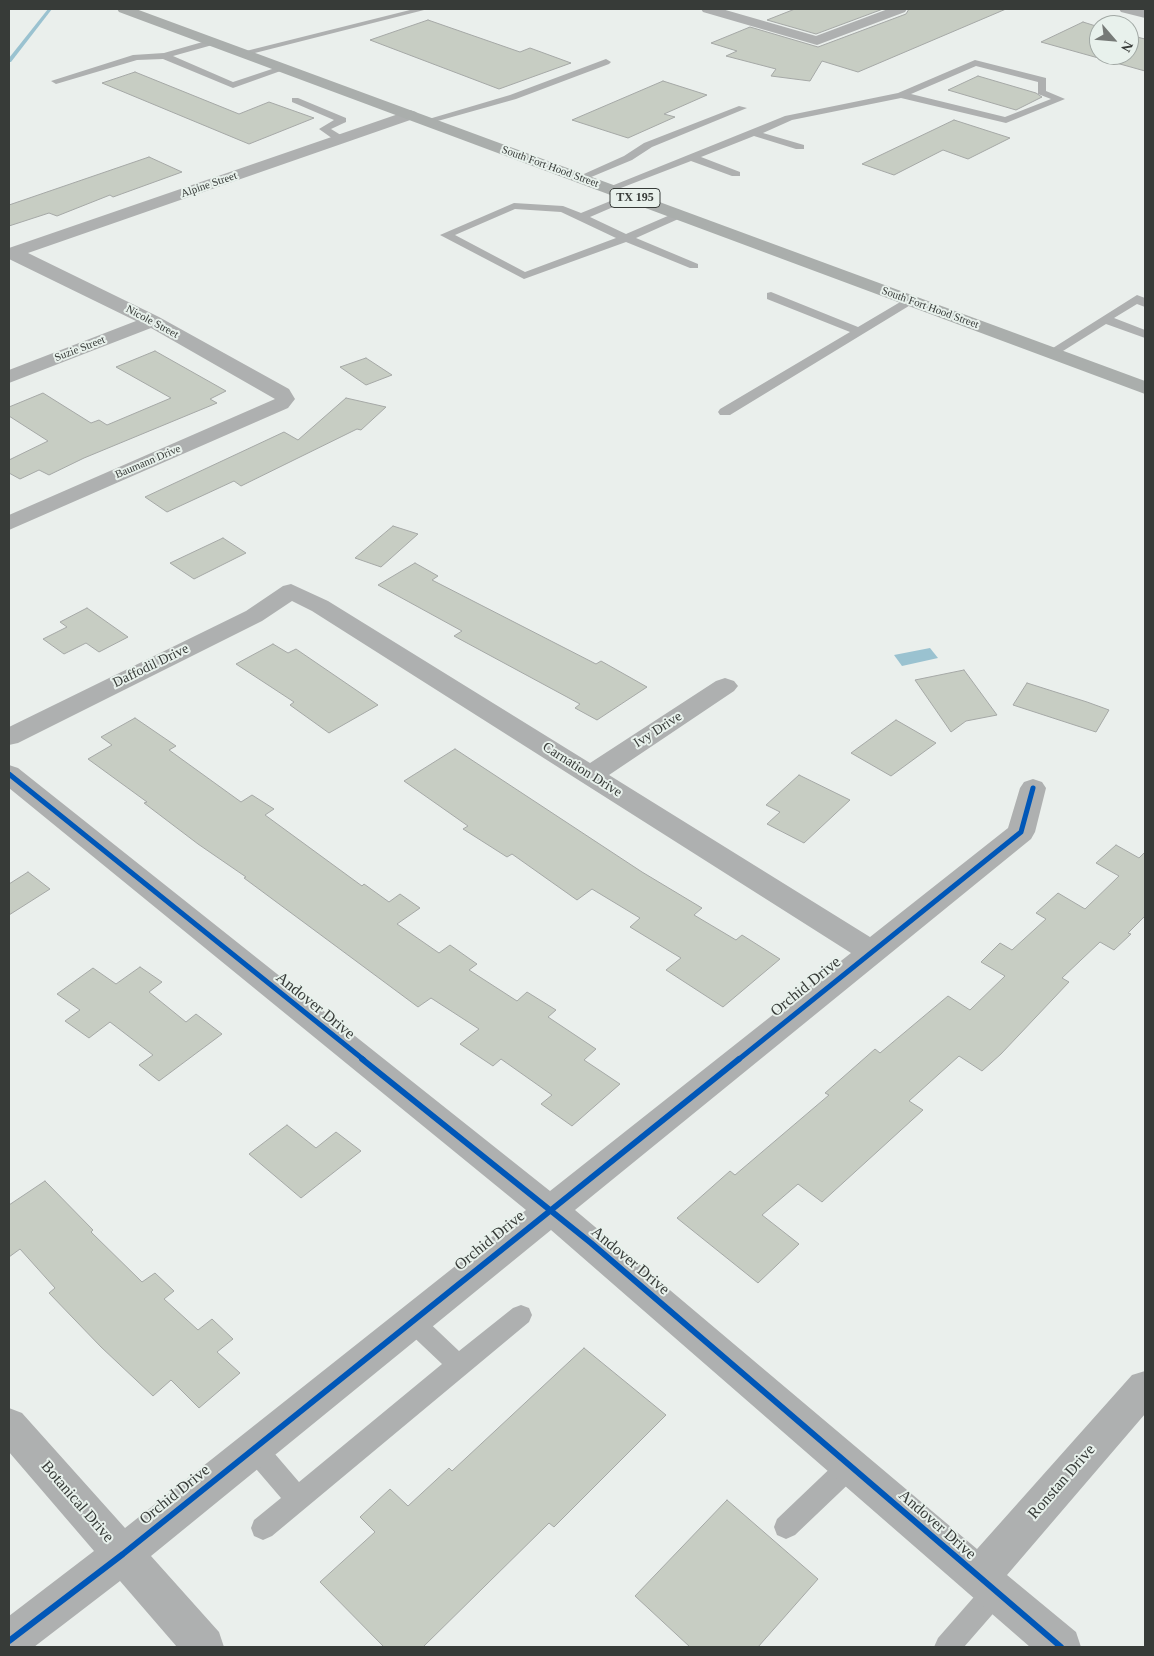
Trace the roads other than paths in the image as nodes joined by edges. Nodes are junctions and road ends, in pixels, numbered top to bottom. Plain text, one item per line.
1 (124, 9) edge
2 (424, 9) edge
3 (708, 9) edge
4 (900, 9) edge
5 (1126, 9) edge
6 (1145, 14) edge
7 (213, 42) junction
8 (242, 53) junction
9 (164, 56) junction
10 (606, 62) dead end
11 (284, 68) junction
12 (56, 81) dead end
13 (234, 85) junction
14 (239, 94) dead end
15 (901, 95) junction
16 (296, 100) dead end
17 (742, 108) dead end
18 (410, 115) junction
19 (427, 121) junction
20 (753, 133) junction
21 (340, 139) junction
22 (800, 147) dead end
23 (690, 157) junction
24 (736, 174) dead end
25 (580, 178) junction
26 (609, 189) junction
27 (630, 196) junction
28 (681, 214) junction
29 (581, 217) junction
30 (626, 238) junction
31 (11, 254) edge
32 (694, 266) dead end
33 (771, 296) dead end
34 (911, 301) junction
35 (1145, 303) edge
36 (1105, 319) junction
37 (152, 321) junction
38 (859, 332) junction
39 (1145, 334) edge
40 (1051, 353) junction
41 (9, 377) edge
42 (1145, 388) edge
43 (285, 399) joint
44 (725, 412) dead end
45 (9, 523) edge
46 (291, 591) joint
47 (725, 686) dead end
48 (9, 737) edge
49 (9, 774) edge
50 (590, 775) junction
51 (1034, 788) dead end
52 (870, 951) junction
53 (548, 1210) junction
54 (521, 1315) dead end
55 (412, 1321) junction
56 (458, 1365) junction
57 (1145, 1387) edge
58 (9, 1425) edge
59 (254, 1448) junction
60 (850, 1466) junction
61 (298, 1499) junction
62 (786, 1527) dead end
63 (263, 1528) dead end
64 (123, 1554) junction
65 (988, 1584) junction
66 (9, 1641) edge
67 (204, 1647) edge
68 (947, 1647) edge
69 (1061, 1647) edge

1 - 7 highway, South Fort Hood Street / TX 195
2 - 8 lane
3 - 4 street
5 - 6 street
7 - 8 highway, South Fort Hood Street / TX 195
7 - 9 lane
8 - 11 highway, South Fort Hood Street / TX 195
9 - 12 lane
9 - 13 lane
10 - 19 lane
11 - 13 lane
11 - 18 highway, South Fort Hood Street / TX 195
13 - 14 lane
15 - 15 lane
15 - 20 lane
16 - 21 lane
17 - 25 lane
18 - 19 highway, South Fort Hood Street / TX 195
18 - 21 street, Alpine Street
19 - 25 highway, South Fort Hood Street / TX 195
20 - 22 lane
20 - 23 lane
21 - 31 street, Alpine Street
23 - 24 lane
23 - 26 lane
25 - 26 highway, South Fort Hood Street / TX 195
26 - 27 highway, South Fort Hood Street / TX 195
27 - 28 highway, South Fort Hood Street / TX 195
27 - 29 lane
28 - 30 lane
28 - 34 highway, South Fort Hood Street / TX 195
29 - 30 lane
29 - 30 lane
30 - 32 lane
31 - 37 street, Nicole Street
33 - 38 lane
34 - 38 lane
34 - 40 highway, South Fort Hood Street / TX 195
35 - 36 lane
36 - 39 lane
36 - 40 lane
37 - 41 street, Suzie Street
37 - 43 street, Nicole Street
38 - 44 lane
40 - 42 highway, South Fort Hood Street / TX 195
43 - 45 street, Baumann Drive
46 - 48 street, Daffodil Drive
46 - 50 street, Carnation Drive
47 - 50 street, Ivy Drive
49 - 53 street, Andover Drive
50 - 52 street, Carnation Drive
51 - 52 street, Orchid Drive
52 - 53 street, Orchid Drive
53 - 55 street, Orchid Drive
53 - 60 street, Andover Drive
54 - 56 lane
55 - 56 lane
55 - 59 street, Orchid Drive
56 - 61 lane
57 - 65 street, Ronstan Drive
58 - 64 street, Botanical Drive
59 - 61 lane
59 - 64 street, Orchid Drive
60 - 62 lane
60 - 65 street, Andover Drive
61 - 63 lane
64 - 66 street, Orchid Drive
64 - 67 street, Botanical Drive
65 - 68 lane
65 - 69 street, Andover Drive

